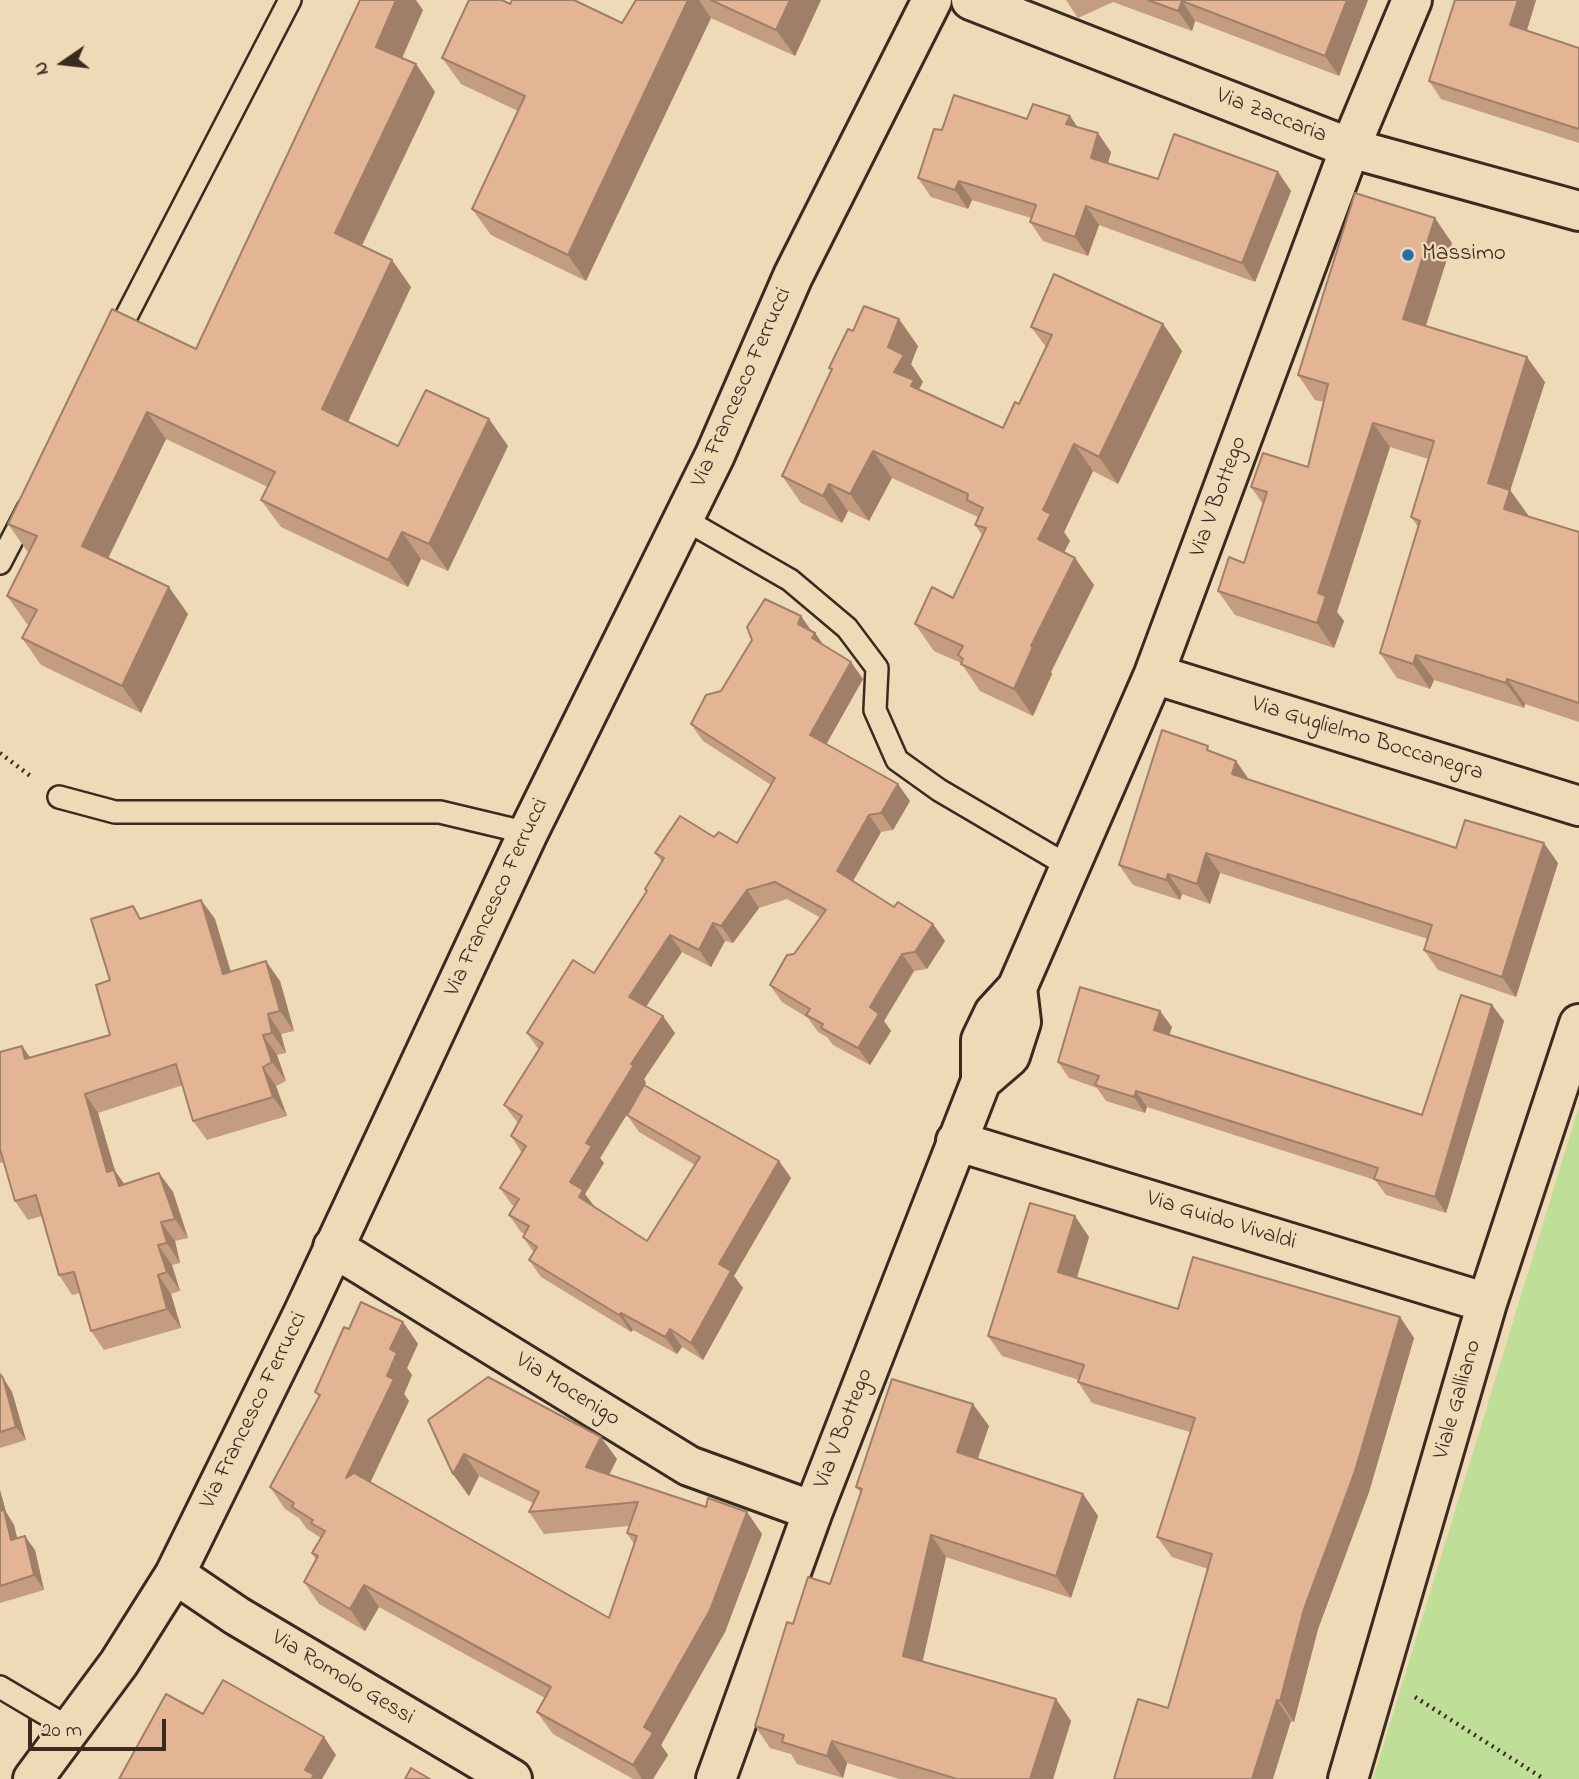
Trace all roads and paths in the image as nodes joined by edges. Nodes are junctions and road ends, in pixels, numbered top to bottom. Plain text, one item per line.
1 (290, 0) edge
2 (932, 0) edge
3 (971, 0) edge
4 (1412, 0) edge
5 (1350, 148) junction
6 (1579, 211) edge
7 (104, 360) edge
8 (37, 492) edge
9 (684, 519) junction
10 (0, 564) edge
11 (1154, 674) junction
12 (59, 797) dead end
13 (1579, 806) edge
14 (528, 833) junction
15 (1070, 867) junction
16 (1579, 1024) edge
17 (956, 1140) junction
18 (333, 1247) junction
19 (1487, 1303) junction
20 (813, 1511) junction
21 (175, 1574) junction
22 (1379, 1674) junction
23 (0, 1687) edge
24 (71, 1729) junction
25 (33, 1779) edge
26 (512, 1779) edge
27 (716, 1779) edge
28 (1348, 1779) edge
29 (1544, 1779) edge

1 - 7 lane
2 - 9 street, Via Francesco Ferrucci
3 - 5 street, Via Zaccaria
4 - 5 street, Via V Bottego
5 - 6 street, Via Zaccaria
5 - 11 street, Via V Bottego
8 - 10 lane
9 - 14 street, Via Francesco Ferrucci
9 - 15 lane
11 - 13 street, Via Guglielmo Boccanegra
11 - 15 street, Via V Bottego
12 - 14 lane
14 - 18 street, Via Francesco Ferrucci
15 - 17 street, Via V Bottego
16 - 19 street, Viale Galliano
17 - 19 street, Via Guido Vivaldi
17 - 20 street, Via V Bottego
18 - 20 street, Via Mocenigo
18 - 21 street, Via Francesco Ferrucci
19 - 22 street, Viale Galliano
20 - 27 street, Via V Bottego
21 - 24 street, Via Francesco Ferrucci
21 - 26 street, Via Romolo Gessi
22 - 28 street, Viale Galliano
22 - 29 path
23 - 24 lane
24 - 25 street, Via Francesco Ferrucci

